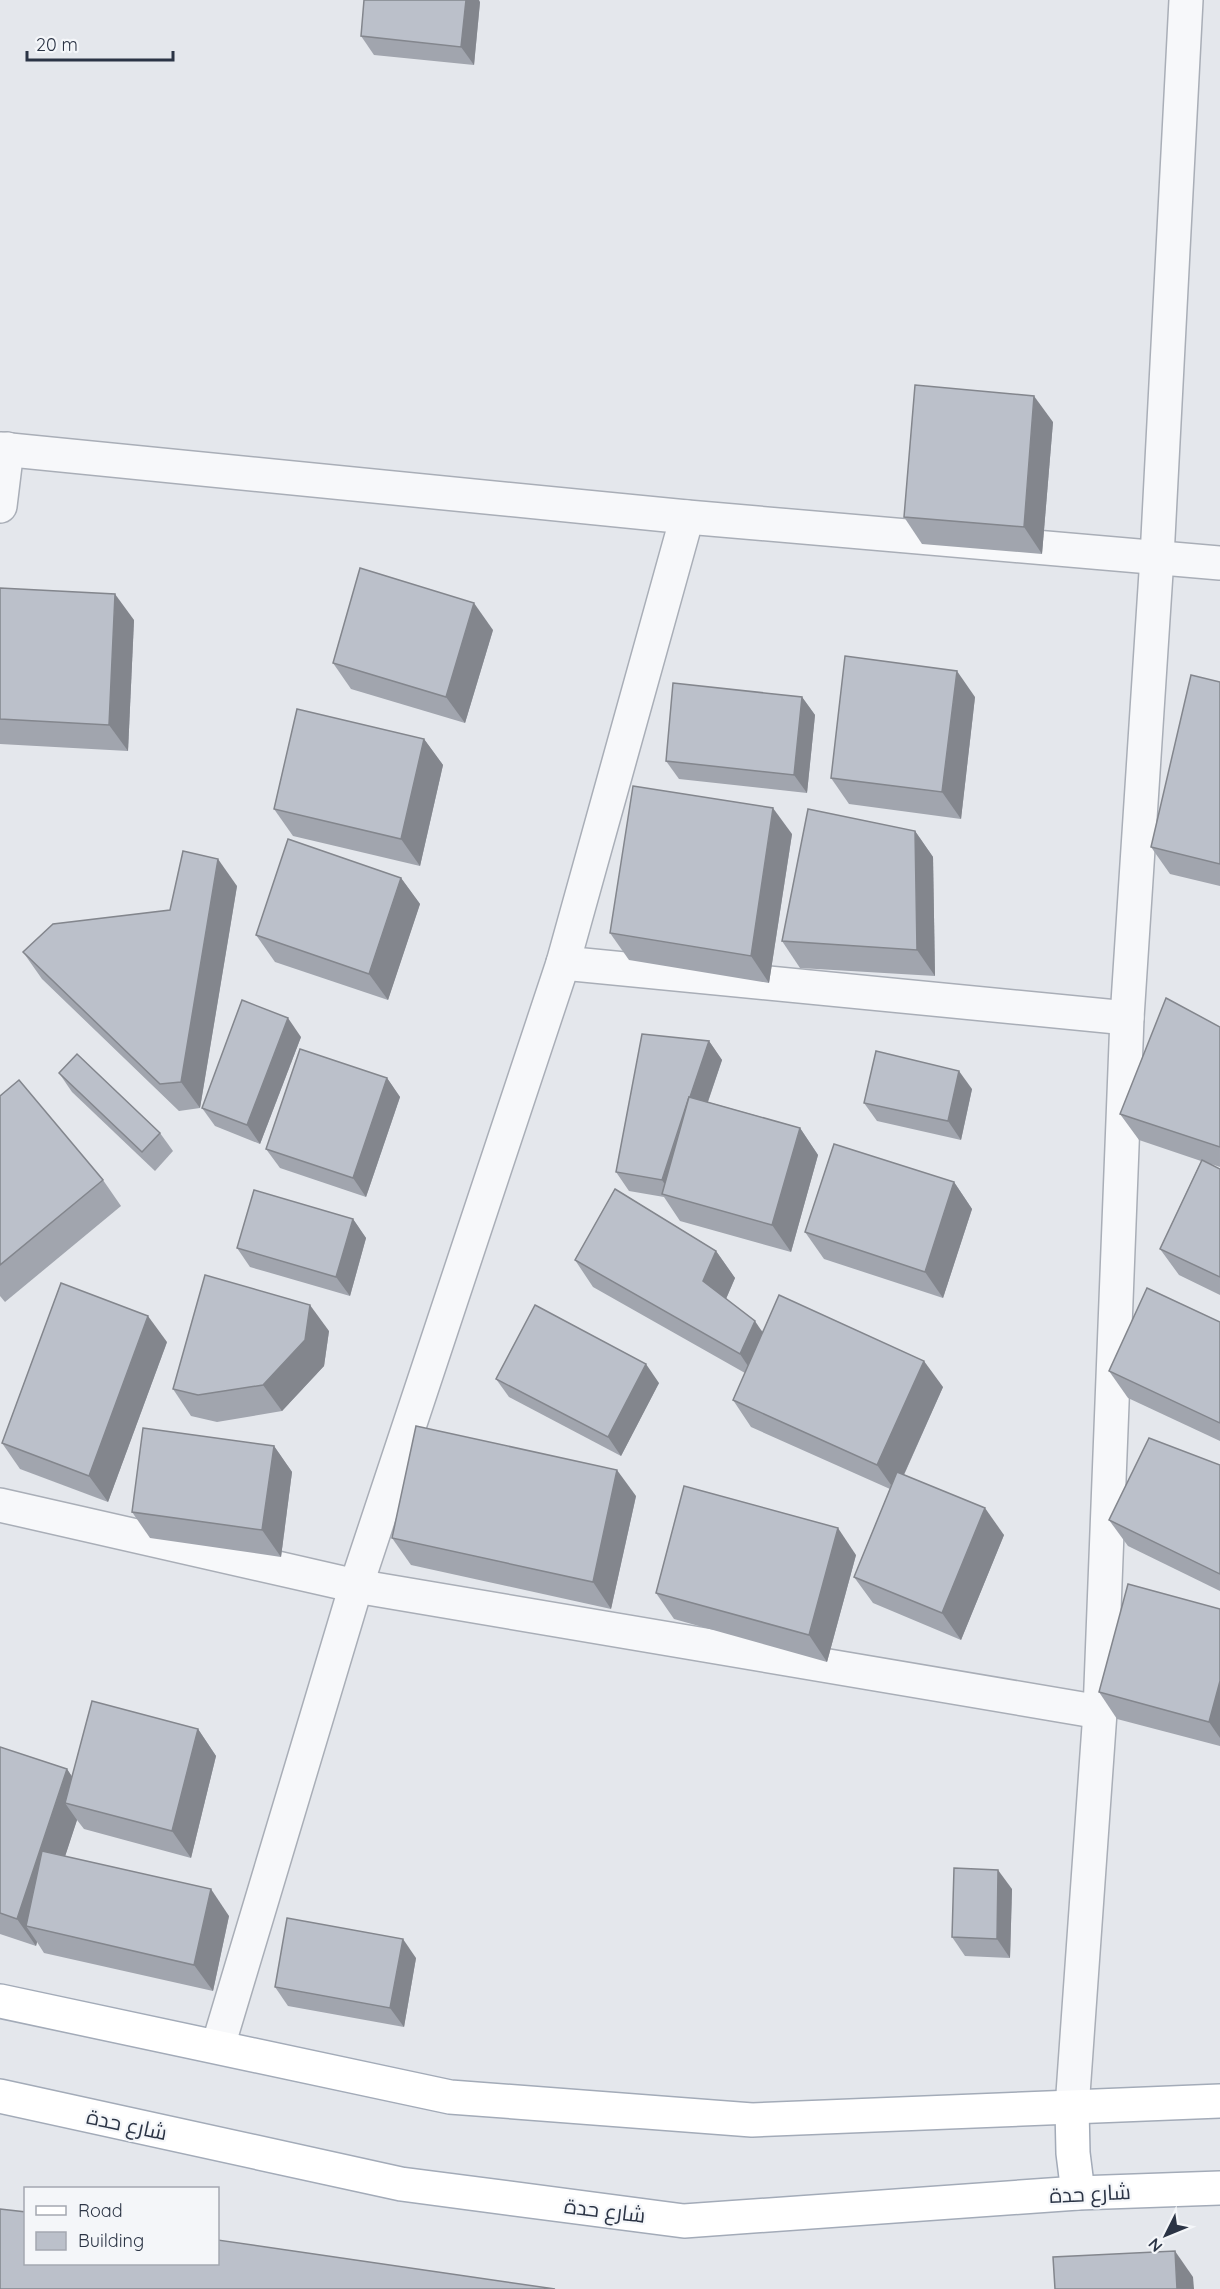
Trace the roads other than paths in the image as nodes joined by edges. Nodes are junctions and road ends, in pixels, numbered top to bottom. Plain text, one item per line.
1 (1186, 0) edge
2 (4, 449) edge
3 (0, 506) edge
4 (687, 517) junction
5 (1157, 557) junction
6 (1220, 563) edge
7 (563, 963) junction
8 (1127, 1018) junction
9 (0, 1505) edge
10 (356, 1586) junction
11 (1100, 1712) junction
12 (0, 2001) edge
13 (218, 2046) junction
14 (0, 2096) edge
15 (1213, 2098) edge
16 (1072, 2108) junction
17 (1220, 2188) edge
18 (1078, 2193) junction

1 - 5 street
2 - 3 street
2 - 4 street
4 - 5 street
4 - 7 street
5 - 6 street
5 - 8 street
7 - 8 street
7 - 10 street
8 - 11 street
9 - 10 street
10 - 11 street
10 - 13 street
11 - 16 street
12 - 13 main road
13 - 16 main road
14 - 18 main road, شارع حدة
15 - 16 main road
16 - 18 main road
17 - 18 main road, شارع حدة

